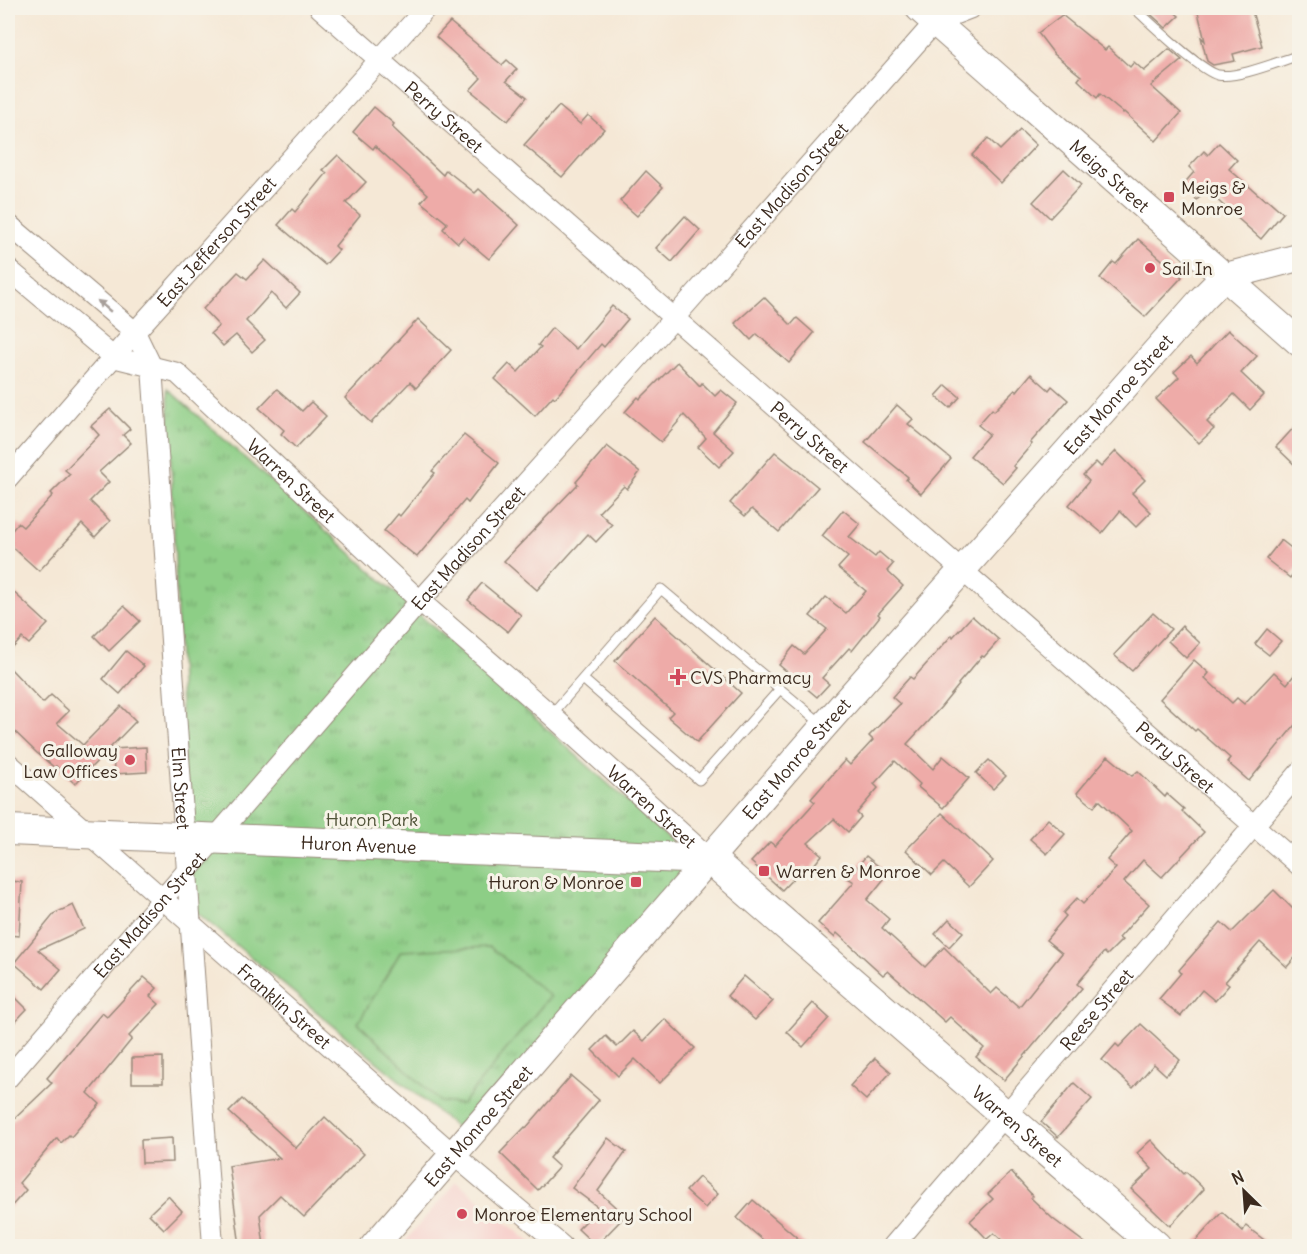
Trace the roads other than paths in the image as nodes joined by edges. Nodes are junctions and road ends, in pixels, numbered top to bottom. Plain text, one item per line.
1 (320, 8) edge
2 (426, 8) edge
3 (971, 8) edge
4 (1134, 8) edge
5 (927, 15) edge
6 (1299, 55) edge
7 (380, 60) junction
8 (8, 224) edge
9 (1299, 257) edge
10 (8, 269) edge
11 (1224, 277) junction
12 (674, 318) junction
13 (135, 332) junction
14 (1299, 343) edge
15 (113, 357) junction
16 (152, 367) junction
17 (8, 478) edge
18 (964, 570) junction
19 (420, 601) junction
20 (583, 679) junction
21 (780, 689) junction
22 (551, 715) junction
23 (824, 726) junction
24 (8, 764) edge
25 (1299, 772) edge
26 (1253, 826) junction
27 (8, 830) edge
28 (87, 834) junction
29 (199, 838) junction
30 (710, 860) junction
31 (1299, 867) edge
32 (187, 870) junction
33 (162, 899) junction
34 (190, 924) junction
35 (8, 1078) edge
36 (1005, 1116) junction
37 (454, 1155) junction
38 (213, 1246) edge
39 (374, 1246) edge
40 (562, 1246) edge
41 (893, 1246) edge
42 (1156, 1246) edge

1 - 7 street, Perry Street
2 - 7 street, East Jefferson Street
3 - 5 street
4 - 6 lane
5 - 11 main road, Meigs Street
5 - 12 street, East Madison Street
7 - 12 street, Perry Street
7 - 13 street, East Jefferson Street
13 -> 8 street
9 - 11 main road
10 - 15 street, Warren Street
11 - 14 main road, Meigs Street
11 - 18 main road, East Monroe Street
12 - 18 street, Perry Street
12 - 19 street, East Madison Street
13 - 15 street, East Jefferson Street
13 - 16 street
15 - 16 street, Warren Street
15 - 17 street, East Jefferson Street
16 - 19 street, Warren Street
16 - 29 street, Elm Street
18 - 23 main road, East Monroe Street
18 - 26 street, Perry Street
19 - 22 street, Warren Street
19 - 29 street, East Madison Street
20 - 21 lane
20 - 21 lane
20 - 22 lane
21 - 23 lane
22 - 30 street, Warren Street
23 - 30 main road, East Monroe Street
24 - 28 street, Franklin Street
25 - 26 street, Reese Street
26 - 31 street, Perry Street
26 - 36 street, Reese Street
27 - 28 main road, Huron Avenue
28 - 29 main road, Huron Avenue
28 - 33 street, Franklin Street
29 - 30 main road, Huron Avenue
29 - 32 street, East Madison Street
29 - 32 street, Elm Street
30 - 36 main road, Warren Street
30 - 37 main road, East Monroe Street
32 - 33 street, East Madison Street
32 - 34 street, Elm Street
33 - 34 street, Franklin Street
33 - 35 street, East Madison Street
34 - 37 street, Franklin Street
34 - 38 street, Elm Street
36 - 41 street, Reese Street
36 - 42 main road, Warren Street
37 - 39 main road, East Monroe Street
37 - 40 street, Franklin Street

